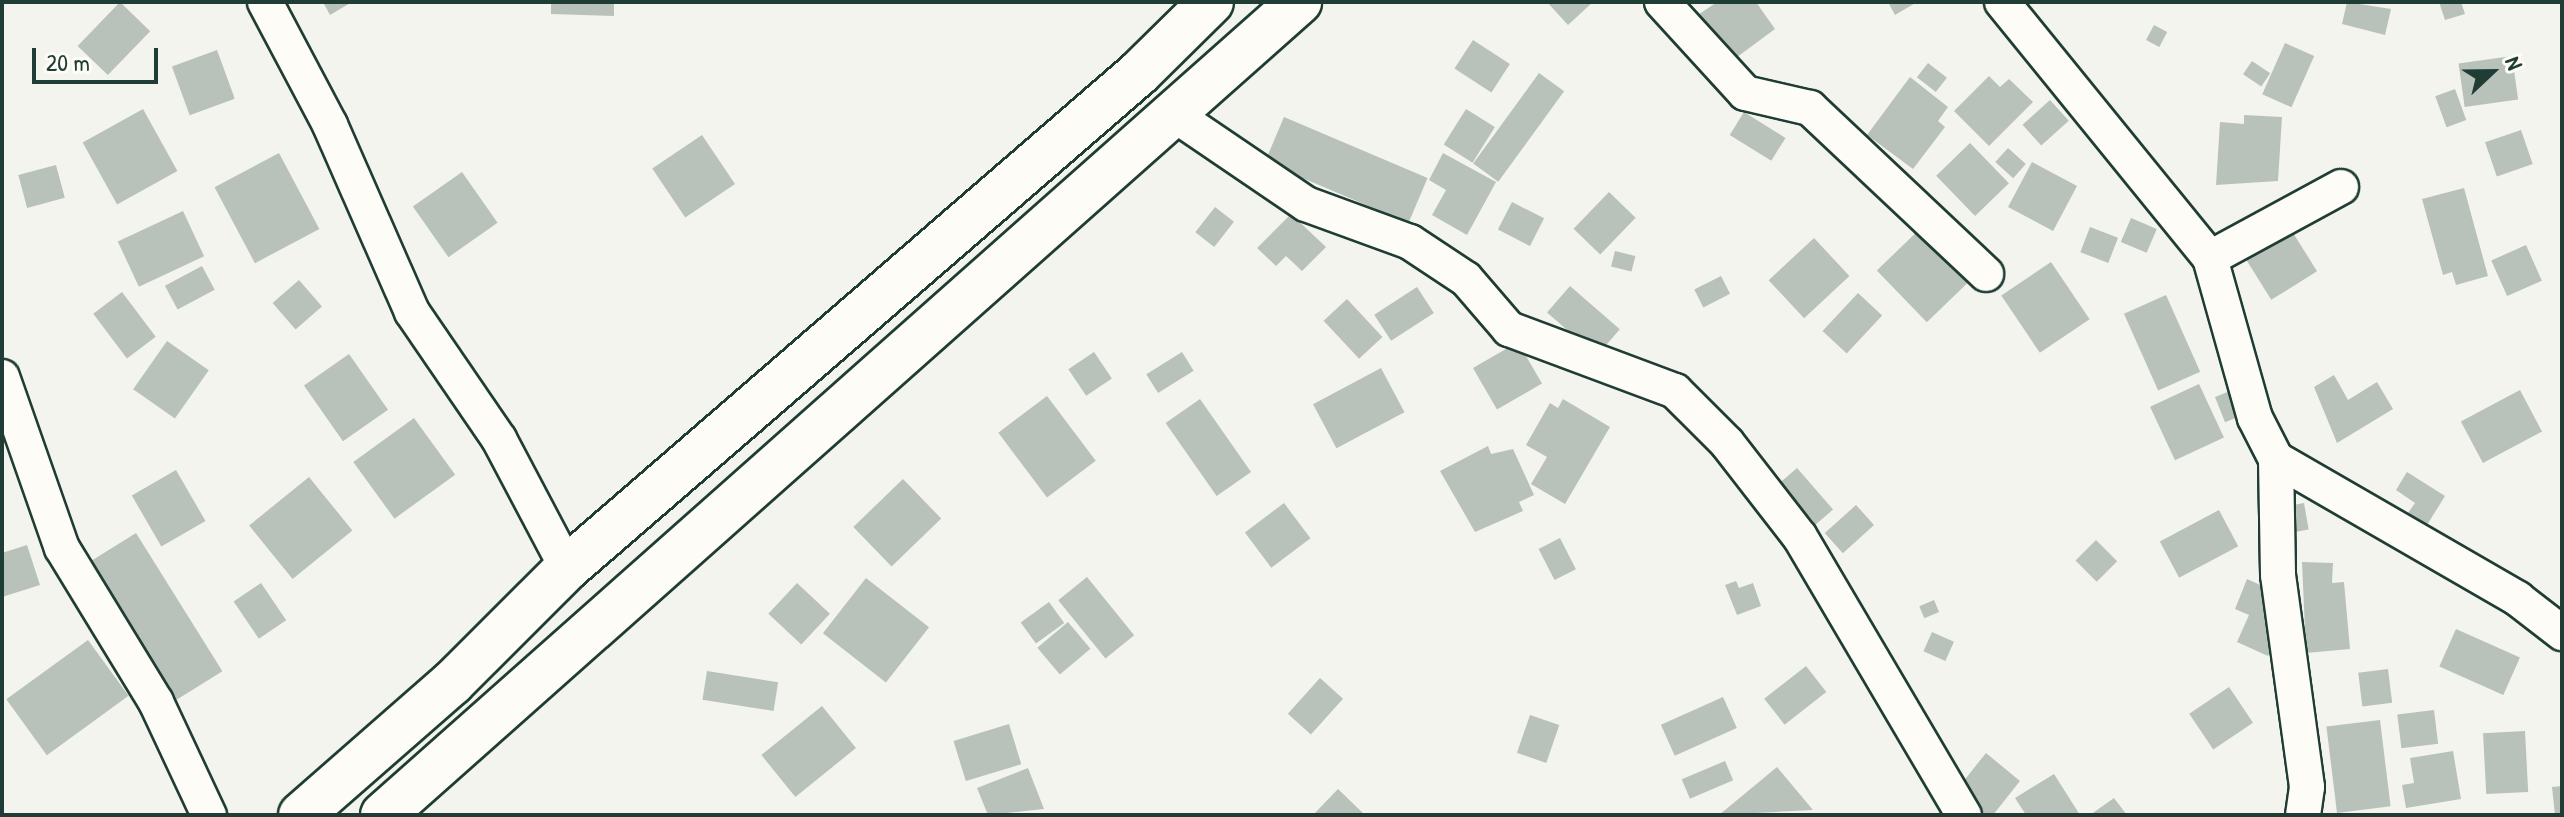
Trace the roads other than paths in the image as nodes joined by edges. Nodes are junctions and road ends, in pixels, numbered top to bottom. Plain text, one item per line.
1 (265, 2) edge
2 (1211, 2) edge
3 (1299, 2) edge
4 (1662, 2) edge
5 (2002, 2) edge
6 (1175, 115) junction
7 (2341, 187) dead end
8 (2210, 258) junction
9 (1986, 274) dead end
10 (2, 377) edge
11 (2276, 459) junction
12 (567, 568) junction
13 (2562, 633) edge
14 (209, 815) edge
15 (301, 815) edge
16 (383, 815) edge
17 (1964, 815) edge
18 (2303, 815) edge

1 - 12 street
2 - 12 highway
3 - 6 highway
4 - 9 street
5 - 8 street
6 - 16 highway
6 - 17 street
7 - 8 street
8 - 11 street
10 - 14 street
11 - 13 street
11 - 18 street
12 - 15 highway

